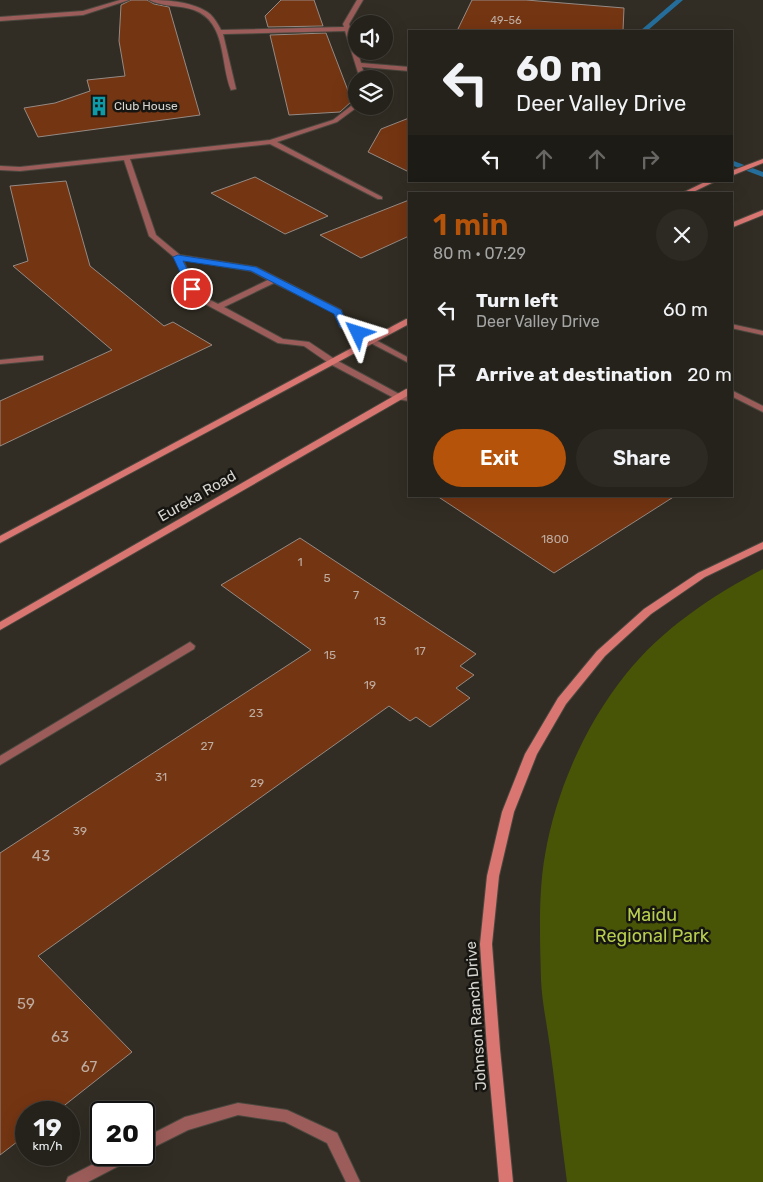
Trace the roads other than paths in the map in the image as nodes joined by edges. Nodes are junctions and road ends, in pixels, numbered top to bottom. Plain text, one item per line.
1 (126, 0) edge
2 (152, 0) edge
3 (360, 0) edge
4 (351, 15) edge
5 (0, 19) edge
6 (348, 21) edge
7 (348, 29) joint
8 (220, 32) junction
9 (357, 60) edge
10 (358, 65) junction
11 (359, 70) edge
12 (408, 70) edge
13 (233, 89) dead end
14 (348, 112) edge
15 (271, 142) junction
16 (126, 157) junction
17 (763, 161) edge
18 (0, 168) edge
19 (733, 173) edge
20 (711, 182) edge
21 (687, 192) edge
22 (380, 198) dead end
23 (763, 212) edge
24 (733, 225) edge
25 (178, 257) junction
26 (274, 280) junction
27 (218, 307) junction
28 (408, 322) edge
29 (733, 326) edge
30 (763, 333) edge
31 (372, 341) junction
32 (40, 358) dead end
33 (408, 360) edge
34 (0, 362) edge
35 (333, 362) junction
36 (733, 393) edge
37 (404, 398) edge
38 (763, 409) edge
39 (0, 540) edge
40 (763, 545) edge
41 (0, 627) edge
42 (190, 646) dead end
43 (0, 761) edge
44 (155, 1139) edge
45 (103, 1166) edge
46 (72, 1182) edge
47 (353, 1182) edge
48 (506, 1182) edge

1 - 5 lane
2 - 8 lane
3 - 4 lane
6 - 7 lane
7 - 8 lane
8 - 13 lane
9 - 10 lane
10 - 11 lane
10 - 12 lane
14 - 15 lane
15 - 16 lane
15 - 22 lane
16 - 18 lane
16 - 25 lane
17 - 19 main road
20 - 21 main road
23 - 24 main road
25 - 26 lane
25 - 27 lane
26 - 27 lane
26 - 31 lane
27 - 35 lane
28 - 31 main road
29 - 30 lane
31 - 33 lane
31 - 35 main road
32 - 34 lane
35 - 37 lane
35 - 39 main road
36 - 38 lane
37 - 41 main road, Eureka Road
40 - 48 main road, Johnson Ranch Drive
42 - 43 lane
44 - 47 lane
45 - 46 lane

